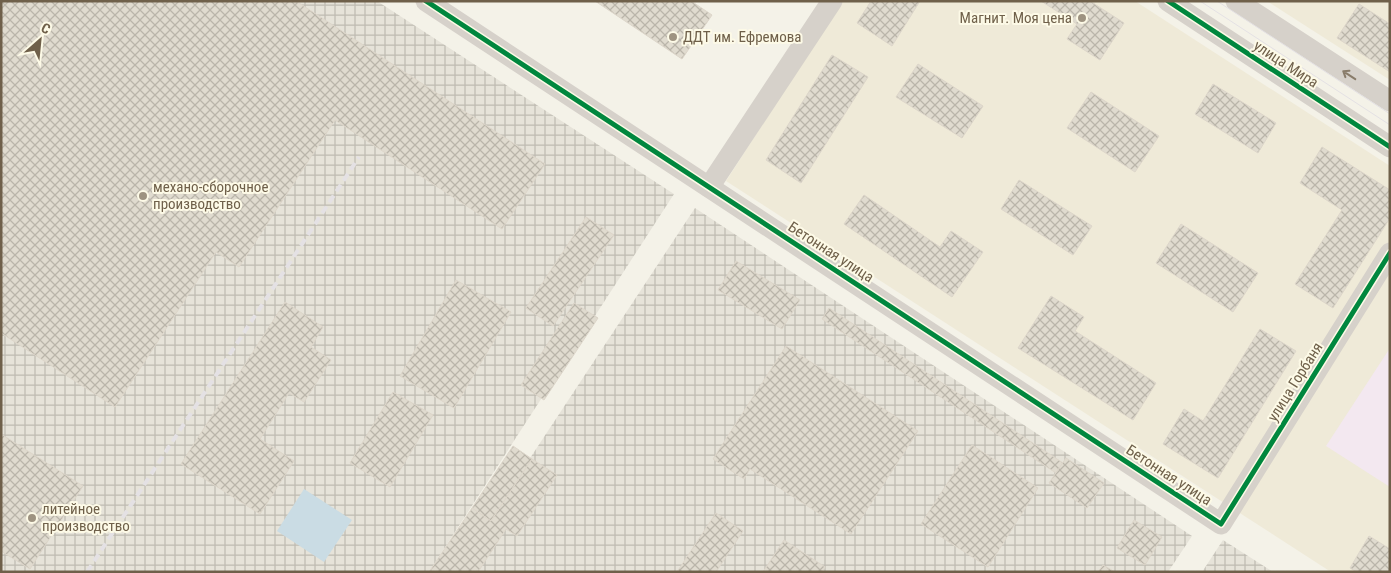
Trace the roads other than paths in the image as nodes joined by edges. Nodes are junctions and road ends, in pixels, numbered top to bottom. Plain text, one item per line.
1 (426, 1) edge
2 (832, 1) edge
3 (1168, 1) edge
4 (1236, 1) edge
5 (1390, 101) edge
6 (1390, 147) edge
7 (709, 187) junction
8 (1390, 253) edge
9 (1221, 524) joint

1 - 7 street, Бетонная улица
2 - 7 street
3 - 6 street, улица Мира
5 -> 4 street, улица Мира
7 - 9 street, Бетонная улица
8 - 9 street, улица Горбаня

